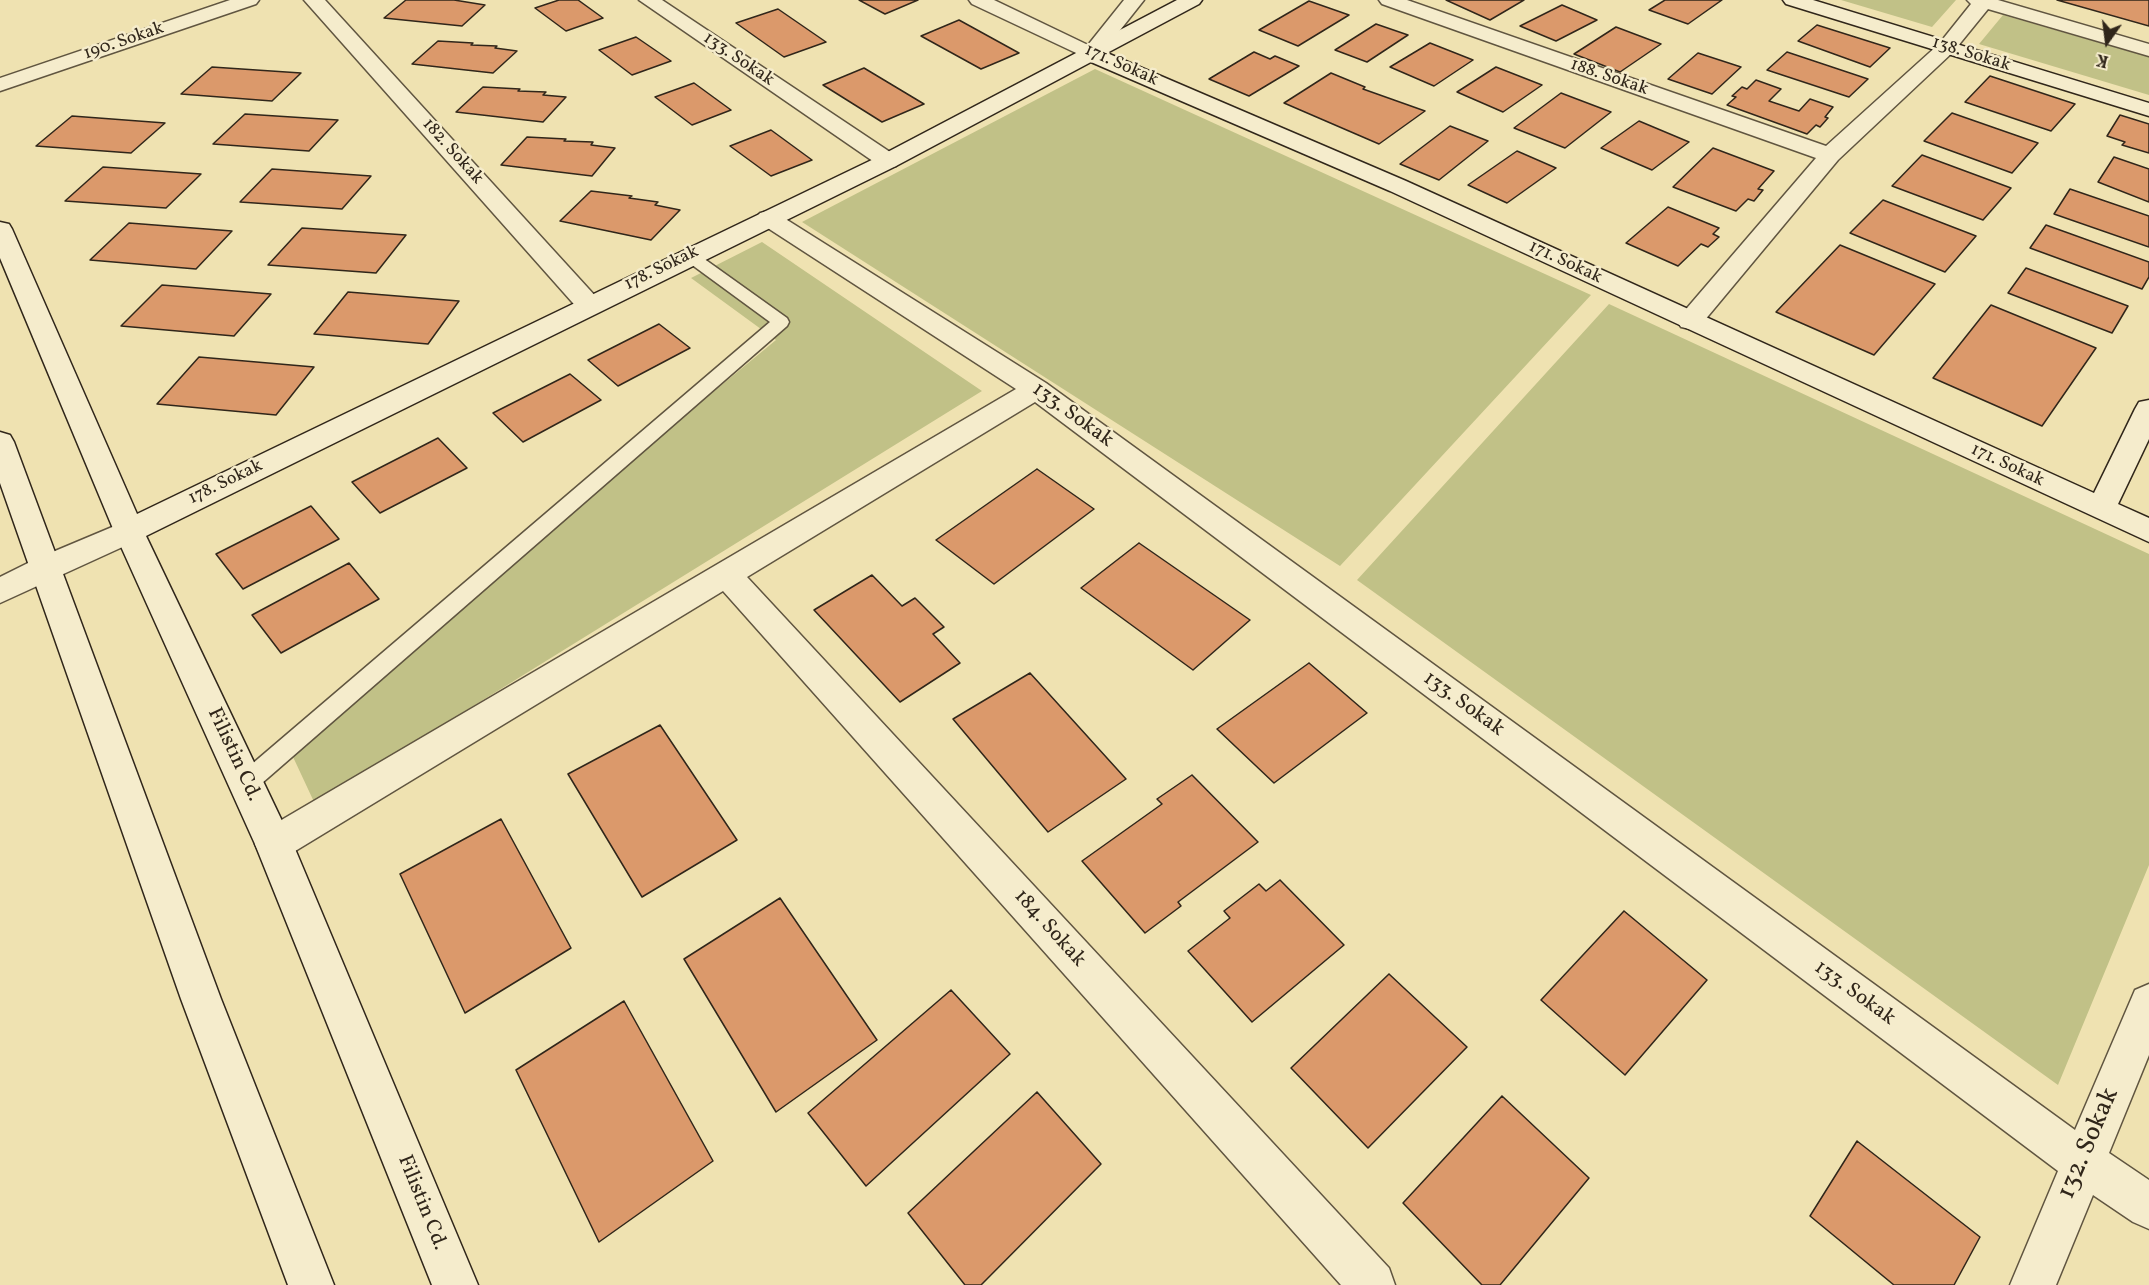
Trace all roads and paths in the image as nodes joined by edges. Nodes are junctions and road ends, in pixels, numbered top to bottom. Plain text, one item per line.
1 (249, 0) edge
2 (314, 0) edge
3 (649, 0) edge
4 (979, 0) edge
5 (1134, 0) edge
6 (1192, 0) edge
7 (1389, 0) edge
8 (1793, 0) edge
9 (1982, 1) edge
10 (1946, 48) junction
11 (2149, 50) edge
12 (1091, 54) junction
13 (0, 86) edge
14 (2149, 110) edge
15 (1830, 155) junction
16 (888, 161) junction
17 (768, 218) junction
18 (0, 229) edge
19 (690, 256) junction
20 (589, 305) junction
21 (1690, 321) junction
22 (1036, 388) junction
23 (2149, 409) edge
24 (0, 442) edge
25 (2102, 509) junction
26 (129, 531) junction
27 (2149, 531) edge
28 (47, 567) junction
29 (726, 574) junction
30 (0, 591) edge
31 (246, 783) junction
32 (274, 844) junction
33 (2149, 1004) edge
34 (2083, 1162) junction
35 (2149, 1206) edge
36 (311, 1285) edge
37 (455, 1285) edge
38 (1372, 1285) edge
39 (2033, 1285) edge

1 - 13 street, 190. Sokak
2 - 20 street, 182. Sokak
3 - 16 street, 133. Sokak
4 - 12 street, 171. Sokak
5 - 12 street
6 - 12 street, 178. Sokak
7 - 15 street, 188. Sokak
8 - 10 street, 138. Sokak
9 - 10 street
9 - 11 street
10 - 14 street, 138. Sokak
10 - 15 street
12 - 16 street, 178. Sokak
12 - 21 street, 171. Sokak
15 - 21 street
16 - 17 street, 178. Sokak
17 - 19 street, 178. Sokak
17 - 22 street, 133. Sokak
18 - 26 street, Filistin Cd.
19 - 20 street, 178. Sokak
19 - 31 lane
20 - 26 street, 178. Sokak
21 - 25 street, 171. Sokak
22 - 29 street
22 - 34 street, 133. Sokak
23 - 25 street
24 - 28 street
25 - 27 street, 171. Sokak
26 - 28 street, 178. Sokak
26 - 31 street, Filistin Cd.
28 - 30 street, 178. Sokak
28 - 36 street
29 - 32 street
29 - 38 street, 184. Sokak
31 - 32 street, Filistin Cd.
32 - 37 street, Filistin Cd.
33 - 34 street, 132. Sokak
34 - 35 street, 133. Sokak
34 - 39 street, 132. Sokak

